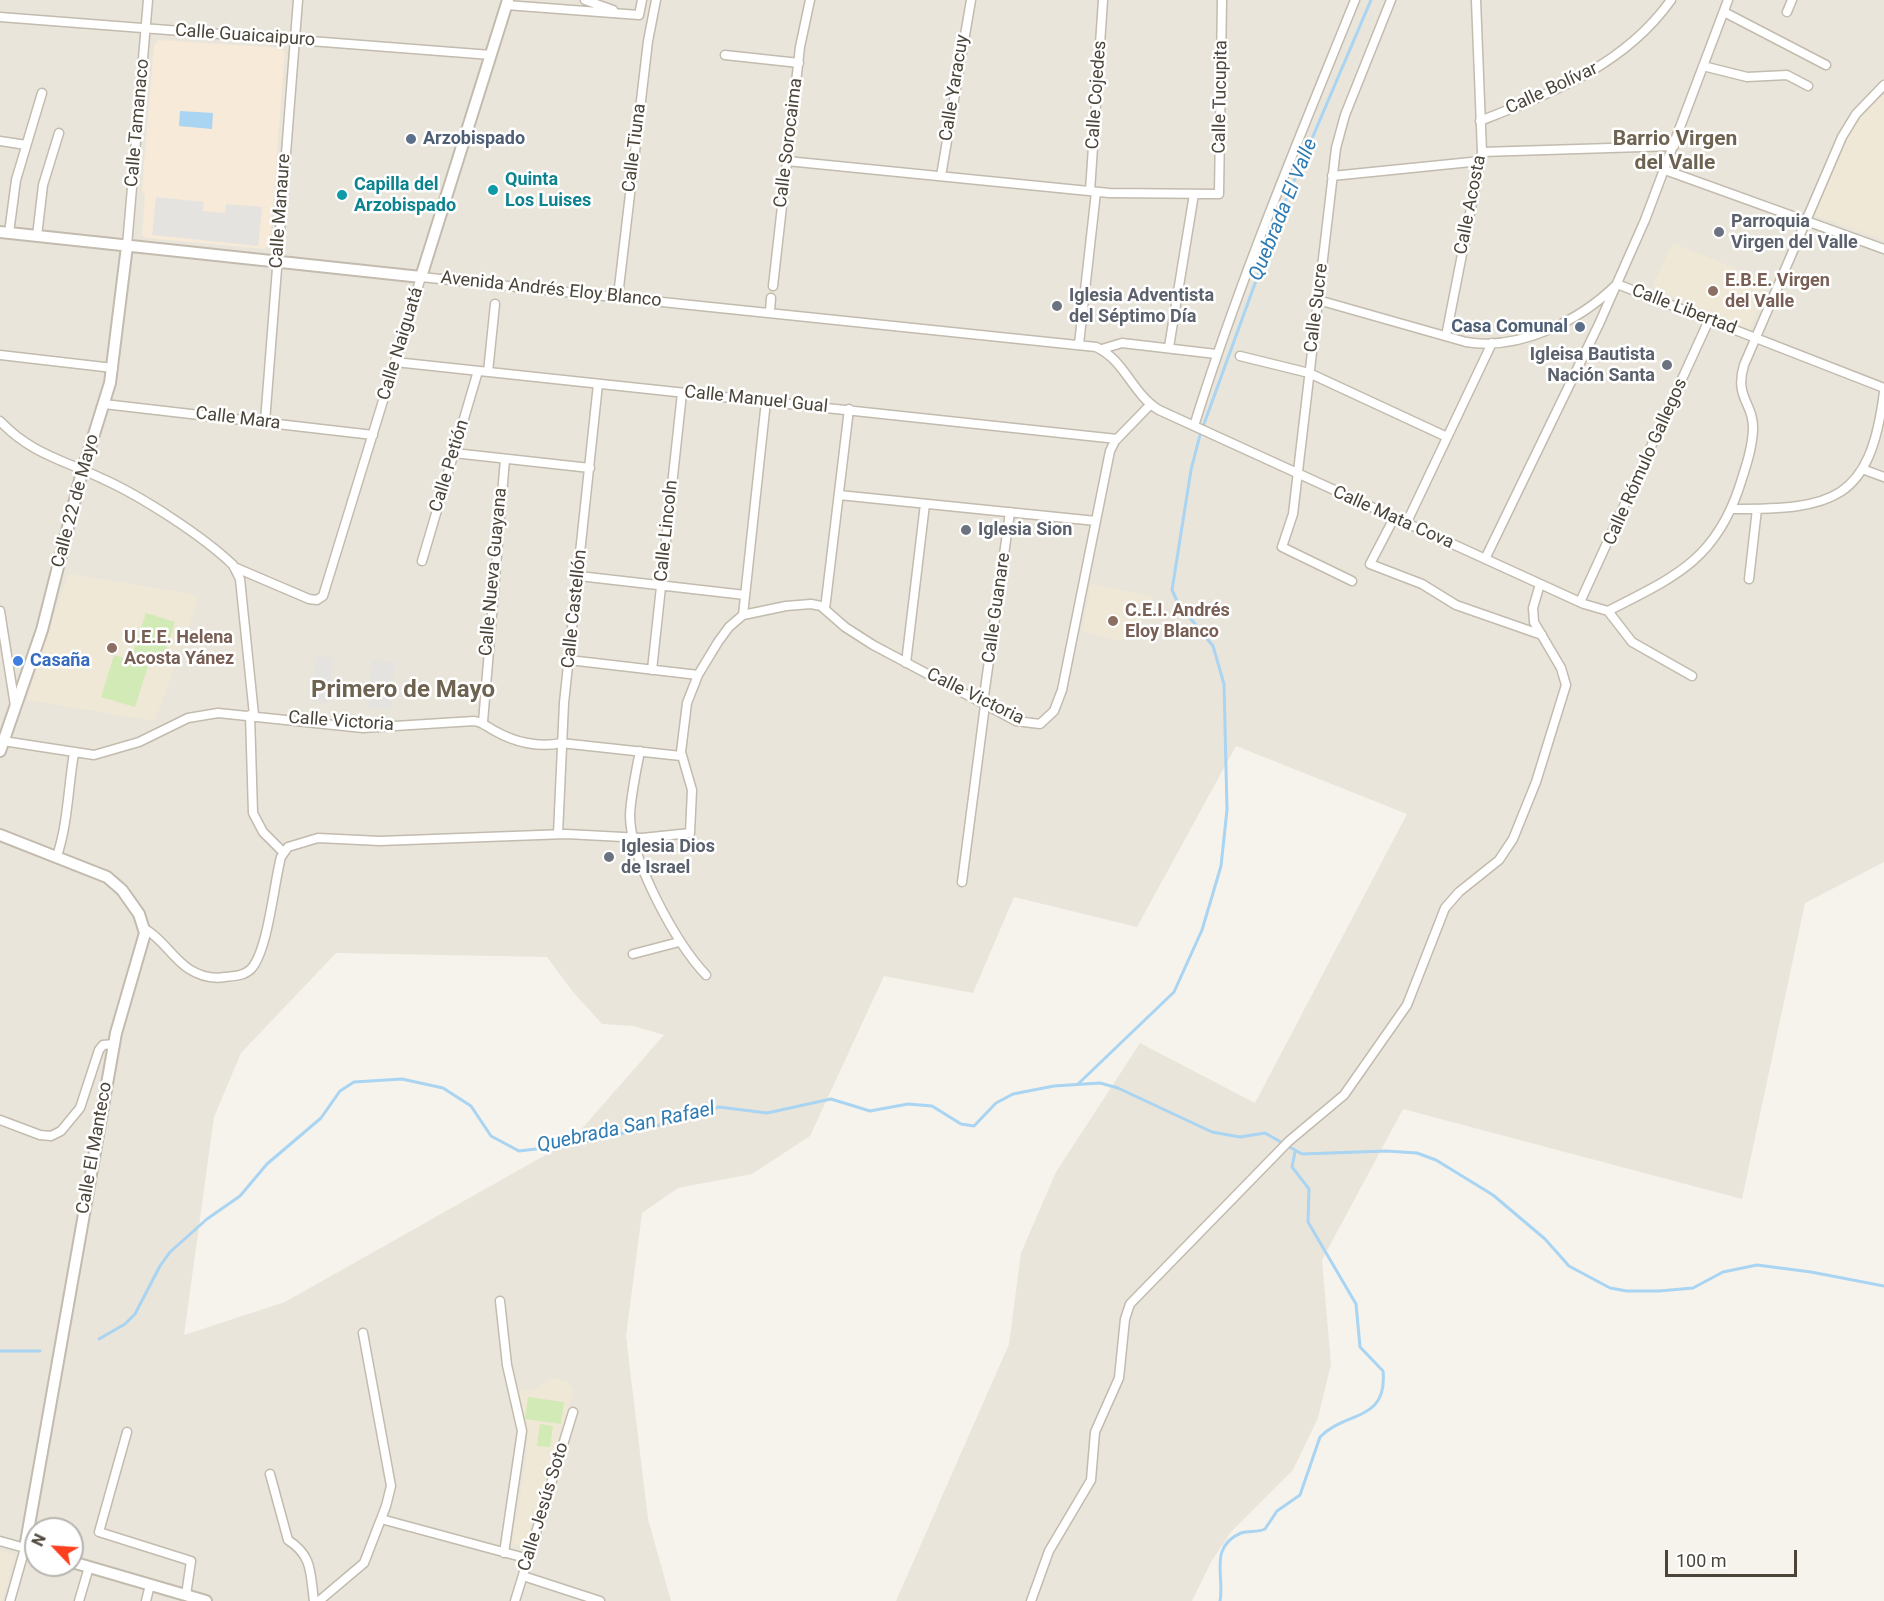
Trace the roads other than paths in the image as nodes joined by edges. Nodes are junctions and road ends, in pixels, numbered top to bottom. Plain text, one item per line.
1 (148, 0) edge
2 (298, 0) edge
3 (585, 0) edge
4 (642, 0) edge
5 (656, 0) edge
6 (810, 0) edge
7 (971, 0) edge
8 (1103, 0) edge
9 (1222, 0) edge
10 (1354, 0) edge
11 (1391, 0) edge
12 (1476, 0) edge
13 (1671, 0) edge
14 (1728, 0) edge
15 (1792, 0) edge
16 (507, 3) edge
17 (527, 3) edge
18 (1724, 12) junction
19 (1787, 12) dead end
20 (626, 14) junction
21 (0, 17) edge
22 (146, 29) junction
23 (294, 40) junction
24 (491, 55) junction
25 (725, 55) dead end
26 (799, 63) junction
27 (1826, 65) dead end
28 (1703, 66) junction
29 (1884, 85) edge
30 (1808, 86) dead end
31 (42, 93) dead end
32 (1480, 121) junction
33 (59, 133) dead end
34 (0, 141) edge
35 (26, 145) junction
36 (1674, 147) junction
37 (1482, 157) junction
38 (787, 161) junction
39 (1665, 170) junction
40 (940, 176) junction
41 (1332, 176) junction
42 (1093, 191) junction
43 (1194, 194) junction
44 (1804, 221) junction
45 (4, 233) edge
46 (38, 236) junction
47 (127, 246) junction
48 (1884, 249) edge
49 (277, 261) junction
50 (422, 277) junction
51 (1617, 284) junction
52 (772, 286) dead end
53 (618, 296) junction
54 (771, 298) dead end
55 (1318, 300) junction
56 (495, 304) dead end
57 (770, 311) junction
58 (1709, 320) junction
59 (1446, 336) junction
60 (1755, 338) junction
61 (1492, 343) junction
62 (1079, 344) junction
63 (1169, 347) junction
64 (1102, 349) junction
65 (1216, 354) junction
66 (0, 355) edge
67 (1240, 356) dead end
68 (396, 362) junction
69 (113, 369) junction
70 (483, 372) junction
71 (1309, 373) junction
72 (598, 384) junction
73 (682, 393) junction
74 (1884, 395) edge
75 (766, 401) junction
76 (104, 404) junction
77 (1150, 405) junction
78 (849, 409) junction
79 (0, 421) edge
80 (265, 423) junction
81 (1194, 426) junction
82 (373, 435) junction
83 (1448, 437) junction
84 (1117, 439) junction
85 (454, 453) junction
86 (505, 459) junction
87 (590, 468) junction
88 (1862, 469) junction
89 (82, 470) junction
90 (1297, 474) junction
91 (1884, 477) edge
92 (839, 495) junction
93 (925, 504) junction
94 (1732, 509) junction
95 (1757, 509) junction
96 (1010, 512) junction
97 (1394, 518) junction
98 (1096, 521) junction
99 (1406, 524) junction
100 (1485, 560) junction
101 (422, 561) dead end
102 (234, 567) junction
103 (579, 576) junction
104 (1749, 579) dead end
105 (1352, 581) dead end
106 (1540, 584) junction
107 (661, 585) junction
108 (745, 595) junction
109 (1580, 602) junction
110 (825, 609) junction
111 (0, 611) edge
112 (1608, 611) junction
113 (742, 615) junction
114 (1, 622) edge
115 (1542, 635) junction
116 (569, 660) junction
117 (906, 663) junction
118 (652, 670) junction
119 (698, 675) junction
120 (1692, 676) dead end
121 (984, 704) junction
122 (15, 707) junction
123 (252, 715) junction
124 (483, 722) junction
125 (561, 743) junction
126 (2, 746) edge
127 (640, 751) junction
128 (74, 753) junction
129 (681, 756) junction
130 (558, 834) junction
131 (0, 835) edge
132 (634, 838) junction
133 (283, 852) junction
134 (57, 856) junction
135 (962, 882) dead end
136 (145, 929) junction
137 (679, 942) junction
138 (633, 954) dead end
139 (706, 975) dead end
140 (114, 1044) junction
141 (0, 1120) edge
142 (500, 1301) dead end
143 (363, 1333) dead end
144 (573, 1412) dead end
145 (127, 1432) dead end
146 (270, 1474) dead end
147 (35, 1517) edge
148 (381, 1520) junction
149 (0, 1541) edge
150 (24, 1548) edge
151 (504, 1553) junction
152 (529, 1559) junction
153 (24, 1565) edge
154 (84, 1566) edge
155 (88, 1567) junction
156 (523, 1576) junction
157 (150, 1585) junction
158 (186, 1595) junction
159 (10, 1601) edge
160 (79, 1601) edge
161 (146, 1601) edge
162 (206, 1601) edge
163 (314, 1601) edge
164 (319, 1601) edge
165 (516, 1601) edge
166 (600, 1601) edge
167 (1031, 1601) edge

1 - 22 street, Calle Tamanaco
2 - 23 street, Calle Manaure
3 - 20 street
4 - 20 street
5 - 53 street, Calle Tiuna
6 - 26 street, Calle Sorocaima
7 - 40 street, Calle Yaracuy
8 - 42 street, Calle Cojedes
9 - 43 street, Calle Tucupita
10 - 65 street
11 - 41 street, Calle Sucre
12 - 32 street, Calle Acosta
13 - 32 street, Calle Bolívar
14 - 18 street
15 - 19 street
16 - 17 street
16 - 24 street, Calle Naiguatá
17 - 20 street
18 - 27 street
18 - 28 street
21 - 22 street, Calle Guaicaipuro
22 - 23 street, Calle Guaicaipuro
22 - 47 street, Calle Tamanaco
23 - 24 street, Calle Guaicaipuro
23 - 49 street, Calle Manaure
24 - 50 street, Calle Naiguatá
25 - 26 street
26 - 38 street, Calle Sorocaima
28 - 30 street
28 - 36 street
29 - 44 street
31 - 35 street
32 - 37 street, Calle Acosta
33 - 46 street
34 - 35 street
35 - 45 street
36 - 37 street
36 - 39 street
37 - 41 street
37 - 59 street, Calle Acosta
38 - 40 street
38 - 52 street, Calle Sorocaima
39 - 44 street
39 - 51 street
40 - 42 street
41 - 55 street, Calle Sucre
42 - 43 street
42 - 62 street, Calle Cojedes
43 - 63 street
44 - 48 street
44 - 60 street
45 - 46 street, Avenida Andrés Eloy Blanco
46 - 47 street, Avenida Andrés Eloy Blanco
47 - 49 street, Avenida Andrés Eloy Blanco
47 - 69 street, Calle 22 de Mayo
49 - 50 street, Avenida Andrés Eloy Blanco
49 - 80 street, Calle Manaure
50 - 53 street, Avenida Andrés Eloy Blanco
50 - 68 street, Calle Naiguatá
51 - 58 street, Calle Libertad
51 - 61 street, Calle Libertad
51 - 100 street
53 - 57 street, Avenida Andrés Eloy Blanco
54 - 57 street
55 - 59 street, Calle Libertad
55 - 71 street, Calle Sucre
56 - 70 street, Calle Petión
57 - 62 street, Avenida Andrés Eloy Blanco
58 - 60 street, Calle Libertad
58 - 109 street, Calle Rómulo Gallegos
59 - 61 street, Calle Libertad
60 - 74 street, Calle Libertad
60 - 94 street
61 - 83 street
62 - 64 street, Avenida Andrés Eloy Blanco
63 - 64 street
63 - 65 street
64 - 77 street, Calle Mata Cova
65 - 81 street
66 - 69 street
67 - 71 street
68 - 70 street, Calle Manuel Gual
68 - 82 street, Calle Naiguatá
69 - 76 street, Calle 22 de Mayo
70 - 72 street, Calle Manuel Gual
70 - 85 street, Calle Petión
71 - 83 street
71 - 90 street, Calle Sucre
72 - 73 street, Calle Manuel Gual
72 - 87 street, Calle Castellón
73 - 75 street, Calle Manuel Gual
73 - 107 street, Calle Lincoln
74 - 88 street
75 - 78 street, Calle Manuel Gual
75 - 108 street
76 - 80 street, Calle Mara
76 - 89 street, Calle 22 de Mayo
77 - 81 street, Calle Mata Cova
77 - 84 street, Calle Victoria
78 - 84 street, Calle Manuel Gual
78 - 92 street
79 - 89 street
80 - 82 street, Calle Mara
81 - 90 street, Calle Mata Cova
82 - 102 street, Calle Naiguatá
83 - 99 street
84 - 98 street, Calle Victoria
85 - 86 street
85 - 101 street, Calle Petión
86 - 87 street
86 - 124 street, Calle Nueva Guayana
87 - 103 street, Calle Castellón
88 - 91 street
88 - 95 street
89 - 102 street
89 - 122 street, Calle 22 de Mayo
90 - 97 street, Calle Mata Cova
90 - 105 street, Calle Sucre
92 - 93 street
92 - 110 street
93 - 96 street
93 - 117 street
94 - 95 street
94 - 112 street
95 - 104 street
96 - 98 street
96 - 121 street, Calle Guanare
97 - 99 street, Calle Mata Cova
97 - 115 street
98 - 121 street, Calle Victoria
99 - 100 street, Calle Mata Cova
100 - 106 street, Calle Mata Cova
102 - 123 street
103 - 107 street
103 - 116 street, Calle Castellón
106 - 109 street, Calle Mata Cova
106 - 115 street
107 - 108 street
107 - 118 street, Calle Lincoln
108 - 113 street
109 - 112 street, Calle Mata Cova
110 - 113 street
110 - 117 street, Calle Victoria
111 - 114 street
112 - 120 street
113 - 119 street
114 - 122 street
115 - 167 street
116 - 118 street
116 - 125 street, Calle Castellón
117 - 121 street, Calle Victoria
118 - 119 street
119 - 129 street
121 - 135 street, Calle Guanare
122 - 126 street, Calle 22 de Mayo
123 - 124 street, Calle Victoria
123 - 128 street, Calle Victoria
123 - 133 street
124 - 125 street, Calle Victoria
125 - 127 street, Calle Victoria
125 - 130 street, Calle Castellón
126 - 128 street, Calle Victoria
127 - 129 street, Calle Victoria
127 - 132 street
128 - 134 street
129 - 132 street
130 - 132 street
130 - 133 street
131 - 134 street
132 - 137 street
133 - 136 street
134 - 136 street
136 - 140 street, Calle El Manteco
137 - 138 street
137 - 139 street
140 - 141 street
140 - 147 street, Calle El Manteco
142 - 151 street
143 - 148 street
144 - 152 street, Calle Jesús Soto
145 - 158 street
146 - 163 street
148 - 151 street
148 - 164 street
149 - 150 street
151 - 152 street
152 - 156 street, Calle Jesús Soto
153 - 159 street
154 - 155 street
155 - 157 street
155 - 160 street
156 - 165 street, Calle Jesús Soto
156 - 166 street
157 - 158 street
157 - 161 street
158 - 162 street

